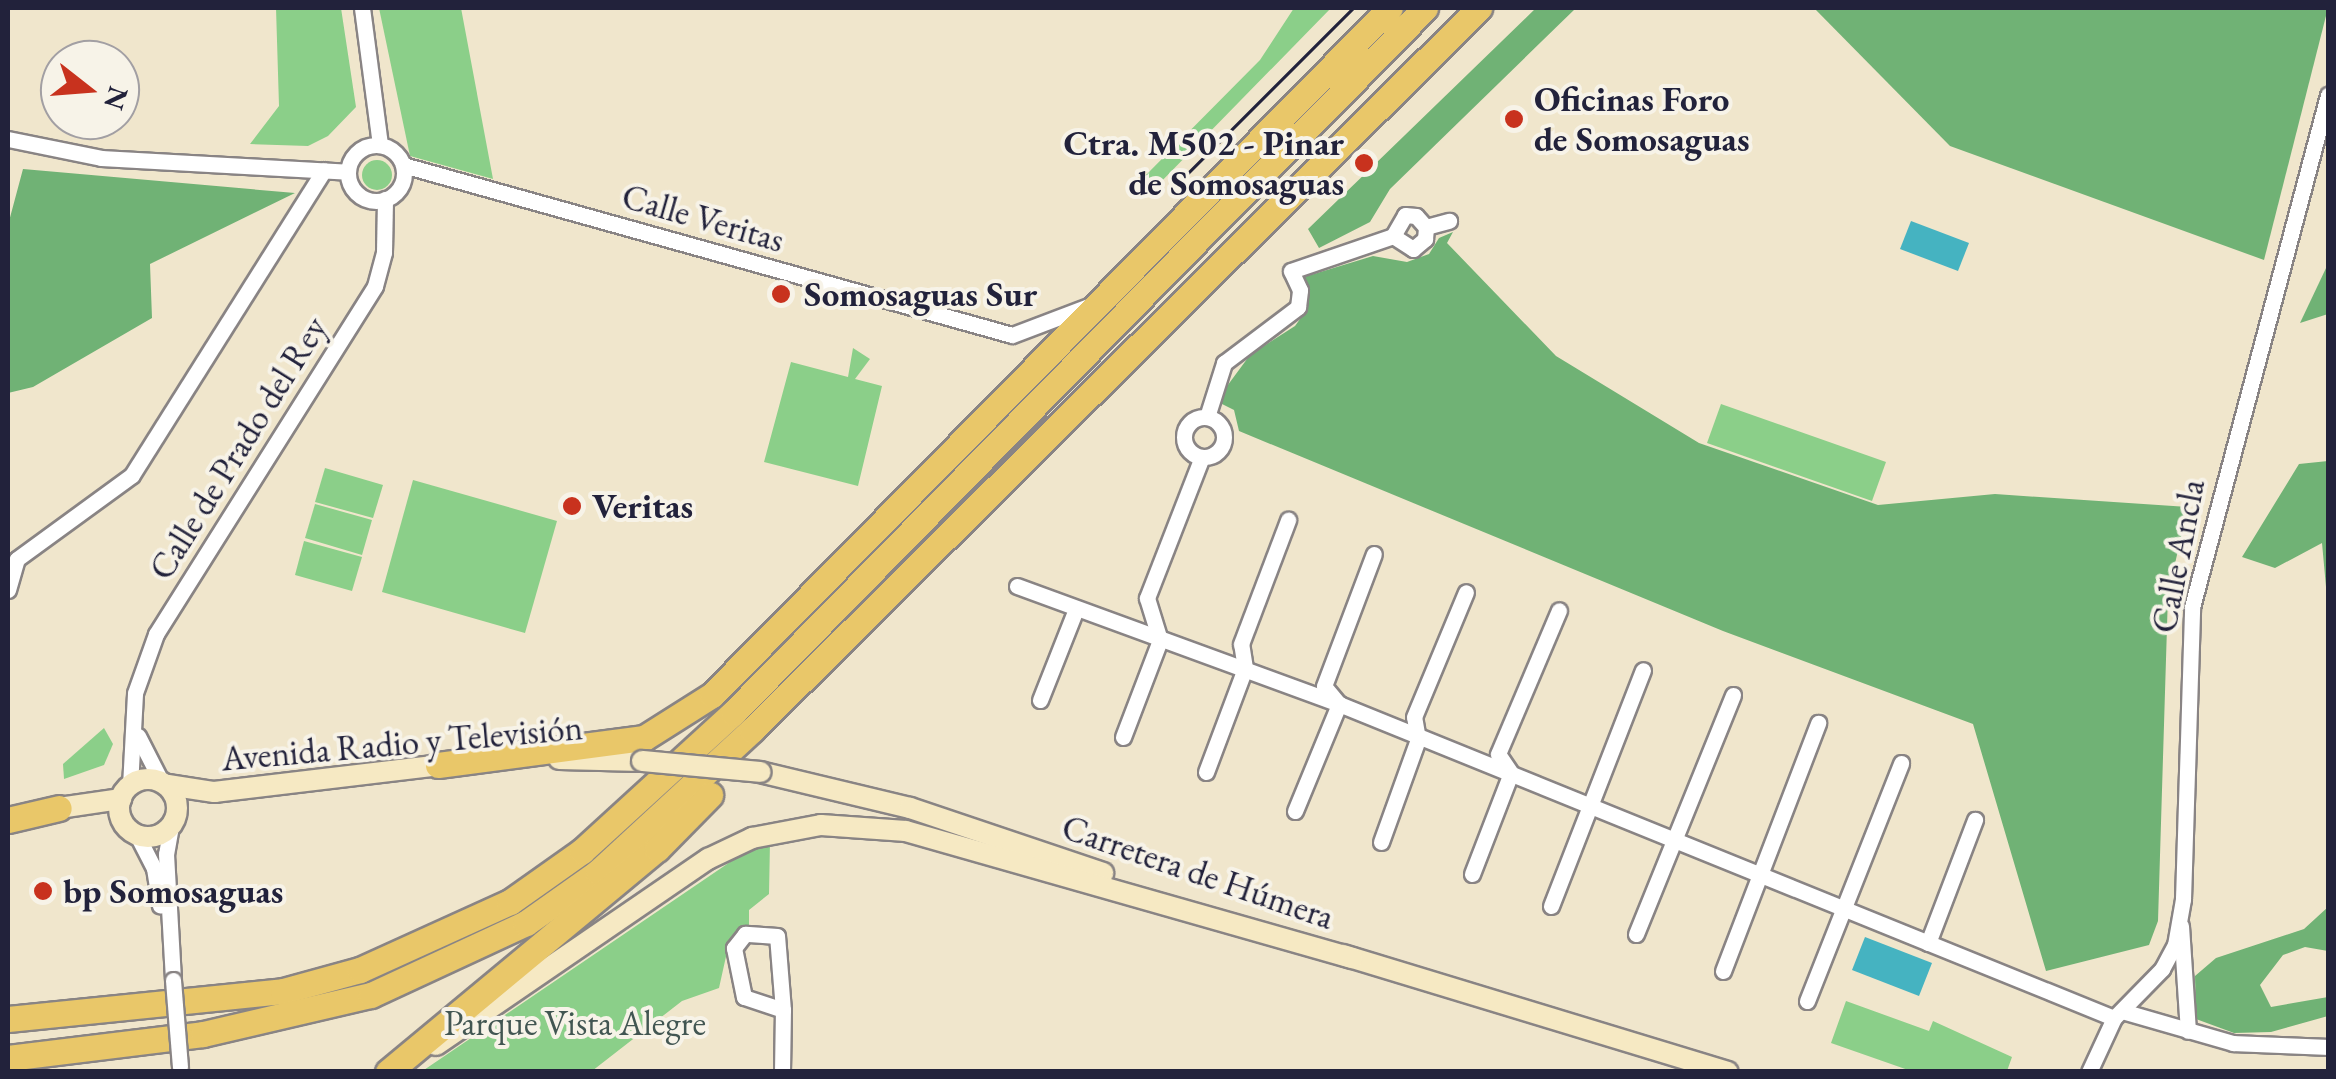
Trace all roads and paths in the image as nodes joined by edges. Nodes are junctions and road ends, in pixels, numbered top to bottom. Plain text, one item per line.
1 (362, 8) edge
2 (1390, 8) edge
3 (1425, 8) edge
4 (1479, 8) edge
5 (2328, 95) edge
6 (8, 140) edge
7 (380, 145) junction
8 (402, 165) junction
9 (324, 170) junction
10 (348, 172) junction
11 (385, 199) junction
12 (1449, 221) dead end
13 (1426, 228) junction
14 (1393, 236) junction
15 (1100, 302) junction
16 (1207, 417) junction
17 (1202, 457) junction
18 (1288, 520) dead end
19 (1374, 554) dead end
20 (896, 585) junction
21 (1016, 586) dead end
22 (8, 590) edge
23 (1466, 592) dead end
24 (1076, 609) junction
25 (1559, 610) dead end
26 (1160, 640) junction
27 (1246, 668) junction
28 (1643, 670) dead end
29 (1733, 695) dead end
30 (1040, 700) dead end
31 (1339, 704) junction
32 (1818, 724) dead end
33 (134, 728) junction
34 (1122, 736) dead end
35 (1418, 739) junction
36 (642, 760) joint
37 (1902, 763) dead end
38 (438, 765) junction
39 (1206, 772) dead end
40 (1510, 774) junction
41 (165, 783) junction
42 (126, 793) junction
43 (1591, 806) junction
44 (58, 808) junction
45 (1296, 811) dead end
46 (8, 812) edge
47 (8, 820) edge
48 (1975, 820) dead end
49 (171, 826) junction
50 (137, 835) junction
51 (1672, 838) junction
52 (1381, 842) dead end
53 (1472, 874) dead end
54 (1758, 879) junction
55 (1551, 906) dead end
56 (1842, 911) junction
57 (2179, 920) junction
58 (1636, 934) dead end
59 (1928, 942) junction
60 (1352, 958) junction
61 (1723, 970) dead end
62 (173, 980) junction
63 (1807, 1001) dead end
64 (782, 1010) junction
65 (2118, 1014) junction
66 (8, 1019) edge
67 (2188, 1030) junction
68 (2328, 1047) edge
69 (8, 1058) edge
70 (181, 1069) edge
71 (783, 1071) edge
72 (392, 1072) edge
73 (1728, 1072) edge
74 (2089, 1072) edge

1 - 7 street
2 - 15 highway
3 - 66 highway
4 - 20 highway
5 - 57 street, Calle Ancla
6 - 9 street
7 - 8 street
7 - 10 street
8 - 11 street
8 - 15 street, Calle Veritas
9 - 10 street
9 - 22 street
10 - 11 street
11 - 33 street, Calle de Prado del Rey
12 - 13 street
13 - 14 street
13 - 14 street
14 - 16 street
15 - 38 highway
16 - 17 street
16 - 17 street
17 - 26 street
18 - 27 street
19 - 31 street
20 - 69 highway
20 - 72 highway
21 - 24 street
23 - 35 street
24 - 26 street
24 - 30 street
25 - 40 street
26 - 27 street
26 - 34 street
27 - 31 street
27 - 39 street
28 - 43 street
29 - 51 street
31 - 35 street
31 - 45 street
32 - 54 street
33 - 41 street
33 - 42 street, Calle de Prado del Rey
35 - 40 street
35 - 52 street
36 - 38 main road, Avenida Radio y Televisión
36 - 60 main road, Carretera de Húmera, bridge
37 - 56 street
38 - 41 main road, Avenida Radio y Televisión
40 - 43 street
40 - 53 street
41 - 42 main road
41 - 49 main road
42 - 44 main road
42 - 50 main road
43 - 51 street
43 - 55 street
44 - 46 street
44 - 47 highway
48 - 59 street
49 - 50 main road
49 - 62 street
50 - 62 street
51 - 54 street
51 - 58 street
54 - 56 street
54 - 61 street
56 - 59 street
56 - 63 street
57 - 65 street, Calle Ancla
57 - 67 street
59 - 65 street
60 - 72 main road
60 - 73 main road, Carretera de Húmera
62 - 70 street, bridge
64 - 64 street
64 - 71 street
65 - 67 street
65 - 74 street, Calle Ancla
67 - 68 street

